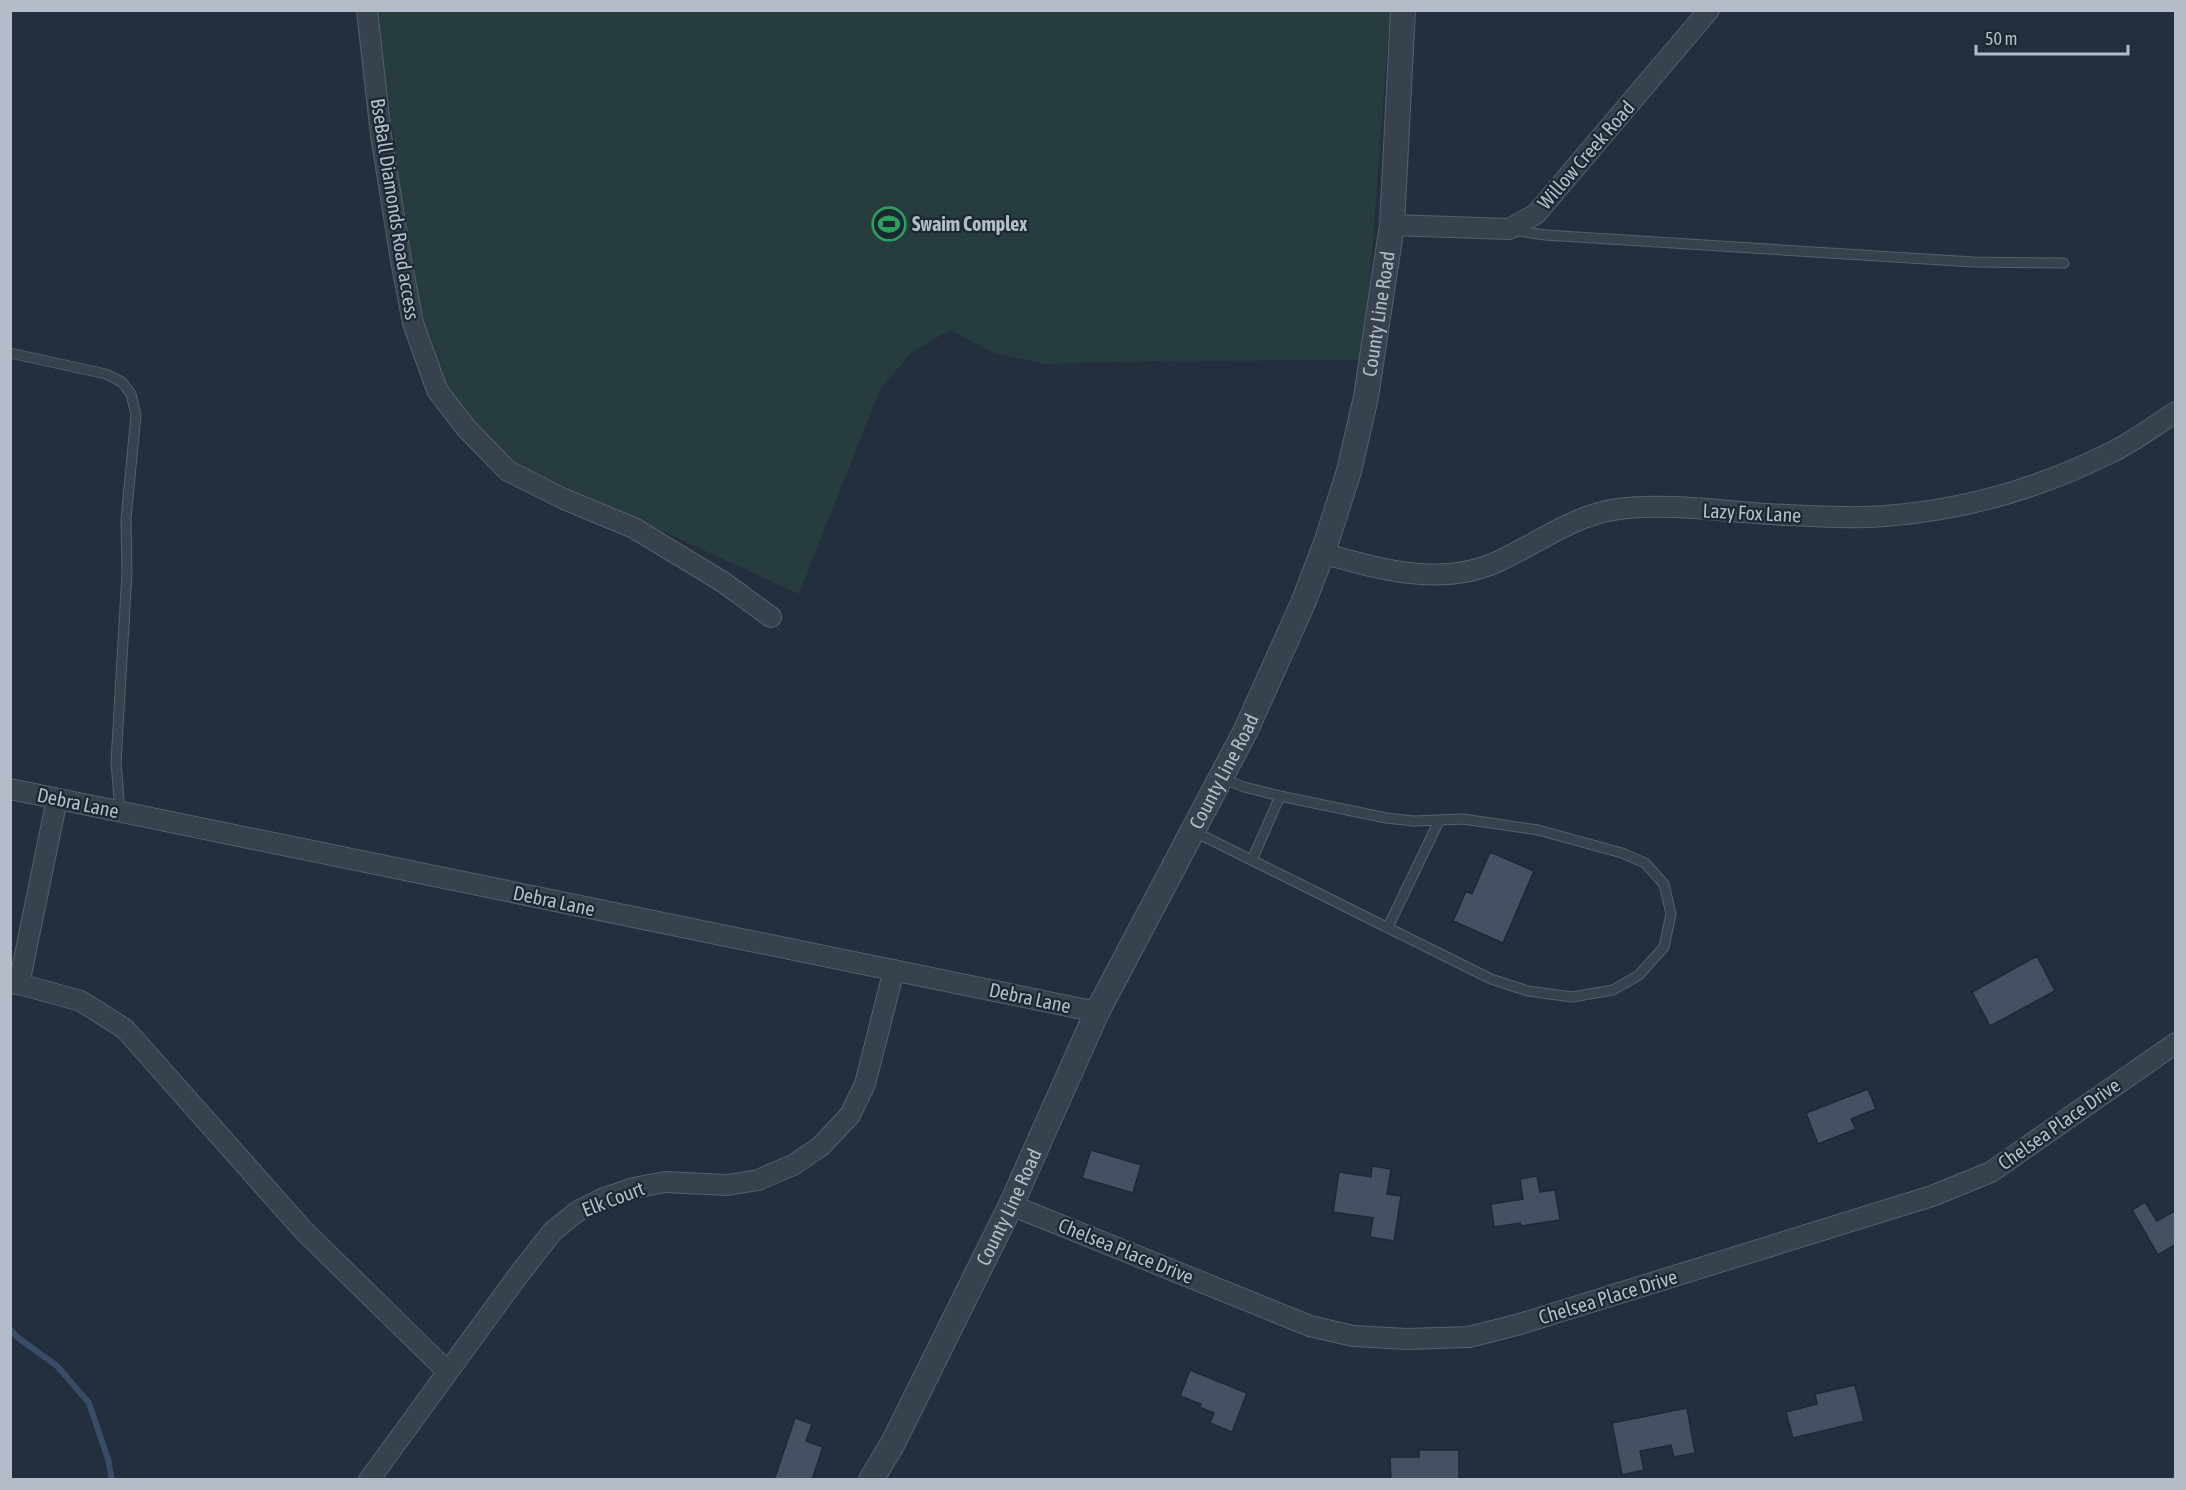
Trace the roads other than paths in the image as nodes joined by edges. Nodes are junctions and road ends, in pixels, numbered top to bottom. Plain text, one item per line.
1 (367, 10) edge
2 (1403, 10) edge
3 (1709, 10) edge
4 (1392, 225) junction
5 (1509, 230) junction
6 (2064, 263) dead end
7 (10, 352) edge
8 (2175, 412) edge
9 (1322, 553) junction
10 (771, 617) dead end
11 (1221, 778) junction
12 (10, 789) edge
13 (1280, 796) junction
14 (57, 799) junction
15 (120, 812) junction
16 (1439, 821) junction
17 (1192, 831) junction
18 (1252, 860) junction
19 (1388, 927) junction
20 (894, 970) junction
21 (15, 984) edge
22 (1097, 1012) junction
23 (2175, 1043) edge
24 (1011, 1205) junction
25 (448, 1372) junction
26 (369, 1479) edge
27 (871, 1479) edge

1 - 10 street, BseBall Diamonds Road access
2 - 4 street, County Line Road
3 - 5 street, Willow Creek Road
4 - 5 street
4 - 9 street, County Line Road
5 - 6 lane
7 - 15 lane
8 - 9 street, Lazy Fox Lane
9 - 11 street, County Line Road
11 - 13 lane
11 - 17 street, County Line Road
12 - 14 street, Debra Lane
13 - 16 lane
13 - 18 lane
14 - 15 street, Debra Lane
14 - 21 street
15 - 20 street, Debra Lane
16 - 19 lane
16 - 19 lane
17 - 18 lane
17 - 22 street, County Line Road
18 - 19 lane
20 - 22 street, Debra Lane
20 - 25 street, Elk Court
21 - 25 street
22 - 24 street, County Line Road
23 - 24 street, Chelsea Place Drive
24 - 27 street, County Line Road
25 - 26 street, Elk Court

